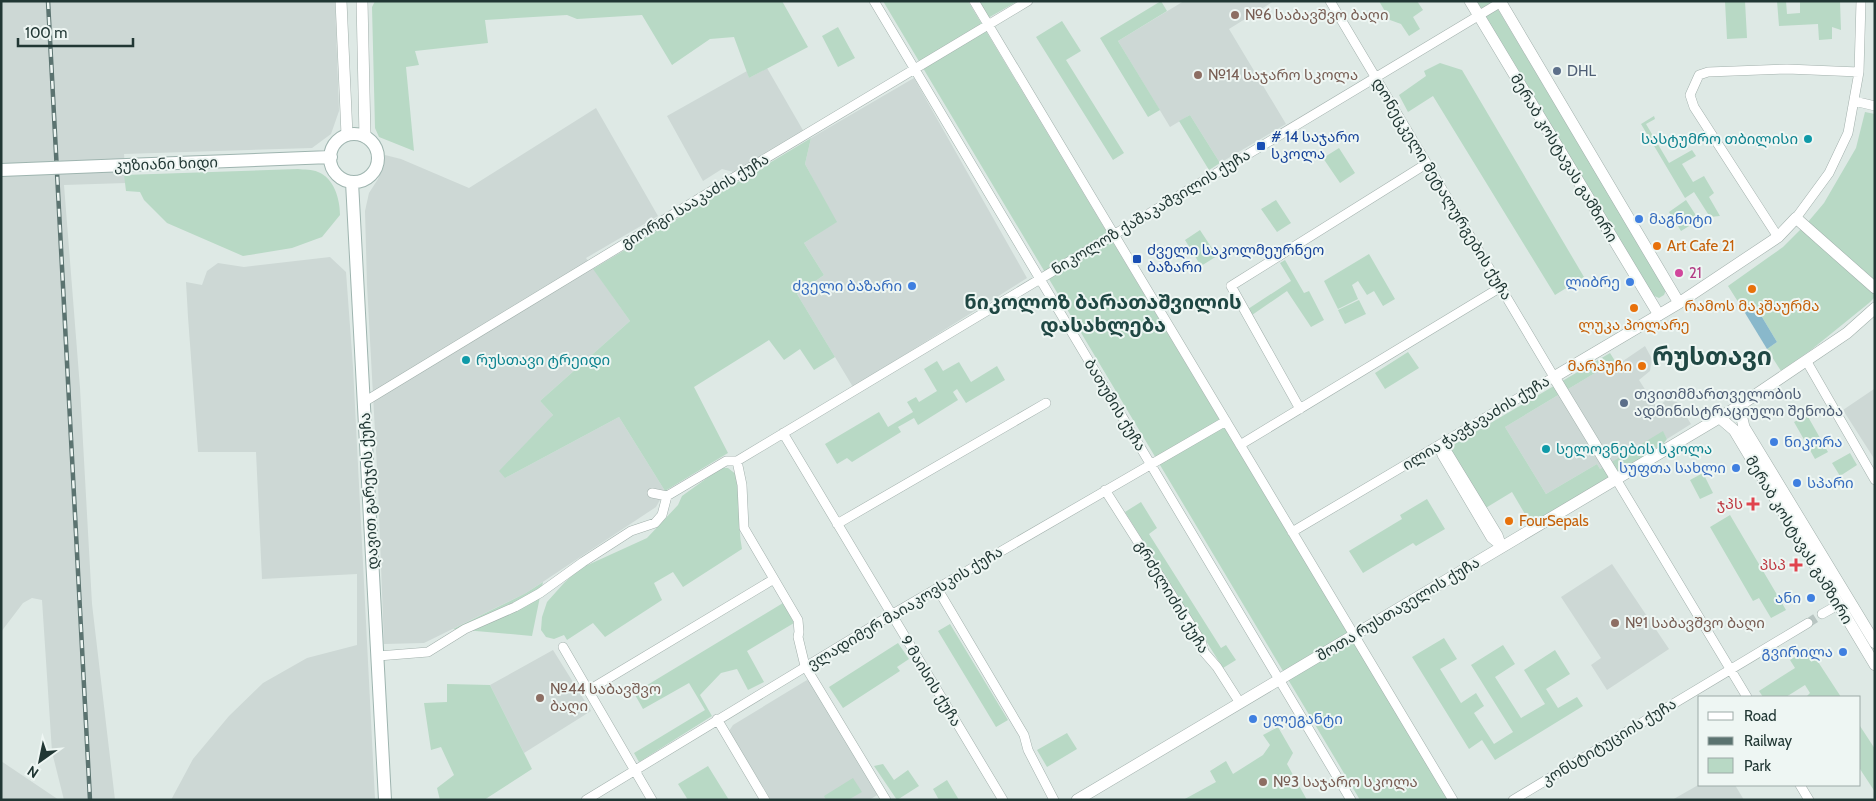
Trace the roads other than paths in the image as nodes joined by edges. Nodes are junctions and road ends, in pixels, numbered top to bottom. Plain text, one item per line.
1 (341, 1) edge
2 (362, 1) edge
3 (874, 1) edge
4 (974, 1) edge
5 (1028, 1) edge
6 (1330, 1) edge
7 (1470, 1) edge
8 (1861, 1) edge
9 (1501, 2) edge
10 (1479, 16) junction
11 (988, 25) junction
12 (915, 69) junction
13 (1859, 72) junction
14 (1375, 78) junction
15 (1854, 101) junction
16 (1875, 106) edge
17 (347, 135) junction
18 (365, 137) junction
19 (331, 157) junction
20 (1426, 164) junction
21 (1, 170) edge
22 (352, 182) junction
23 (1796, 218) junction
24 (1114, 234) junction
25 (1778, 237) junction
26 (1039, 278) junction
27 (1500, 287) junction
28 (1875, 288) edge
29 (1679, 303) junction
30 (1875, 308) edge
31 (1659, 315) junction
32 (1807, 362) junction
33 (1554, 377) junction
34 (364, 402) junction
35 (1046, 403) dead end
36 (1739, 406) junction
37 (1300, 409) junction
38 (1720, 418) junction
39 (1226, 421) junction
40 (782, 433) junction
41 (1240, 445) junction
42 (1439, 445) junction
43 (737, 461) junction
44 (1150, 464) junction
45 (1616, 479) junction
46 (1875, 480) edge
47 (1105, 490) junction
48 (652, 493) dead end
49 (667, 496) junction
50 (837, 524) junction
51 (1292, 532) junction
52 (1502, 547) junction
53 (774, 579) junction
54 (937, 588) junction
55 (1838, 604) junction
56 (891, 614) junction
57 (1822, 614) tunnel mouth
58 (1808, 623) tunnel mouth
59 (1354, 635) junction
60 (1875, 644) edge
61 (563, 647) dead end
62 (378, 656) junction
63 (1875, 665) edge
64 (805, 666) junction
65 (1730, 669) junction
66 (1279, 680) junction
67 (589, 690) junction
68 (1746, 696) edge
69 (1240, 703) junction
70 (717, 719) junction
71 (634, 770) junction
72 (1801, 786) edge
73 (386, 800) edge
74 (586, 800) edge
75 (652, 800) edge
76 (765, 800) edge
77 (886, 800) edge
78 (1002, 800) edge
79 (1054, 800) edge
80 (1077, 800) edge
81 (1351, 800) edge
82 (1453, 800) edge
83 (1513, 800) edge
84 (1809, 800) edge

1 - 17 street
2 - 18 street
3 - 12 street, ბათუმის ქუჩა
4 - 11 street
5 - 11 street, გიორგი სააკაძის ქუჩა
6 - 14 street, დონეცკელი მეტალურგების ქუჩა
7 - 10 street, მერაბ კოსტავას გამზირი
8 - 13 street
9 - 10 street, ნიკოლოზ ქაშაკაშვილის ქუჩა
9 - 29 street, მერაბ კოსტავას გამზირი
10 - 14 street, ნიკოლოზ ქაშაკაშვილის ქუჩა
10 - 31 street, მერაბ კოსტავას გამზირი
11 - 12 street, გიორგი სააკაძის ქუჩა
11 - 24 street
12 - 26 street, ბათუმის ქუჩა
12 - 34 street, გიორგი სააკაძის ქუჩა
13 - 15 street
13 - 25 street
14 - 20 street, დონეცკელი მეტალურგების ქუჩა
14 - 24 street, ნიკოლოზ ქაშაკაშვილის ქუჩა
15 - 16 street
15 - 23 street
17 - 18 main road
17 - 19 main road
18 - 22 main road
19 - 21 main road, კუზიანი ხიდი, bridge
19 - 22 main road
20 - 27 street, დონეცკელი მეტალურგების ქუჩა
20 - 37 street
22 - 34 main road, დავით გარეჯის ქუჩა
23 - 25 street, ილია ჭავჭავაძის ქუჩა
23 - 28 street
24 - 26 street, ნიკოლოზ ქაშაკაშვილის ქუჩა
24 - 39 street
25 - 29 street, ილია ჭავჭავაძის ქუჩა
26 - 40 street, ნიკოლოზ ქაშაკაშვილის ქუჩა
26 - 44 street, ბათუმის ქუჩა
27 - 33 street, დონეცკელი მეტალურგების ქუჩა
27 - 37 street
29 - 31 street, ილია ჭავჭავაძის ქუჩა
30 - 32 street, შოთა რუსთაველის ქუჩა
31 - 33 street, ილია ჭავჭავაძის ქუჩა
32 - 36 street, შოთა რუსთაველის ქუჩა
32 - 46 street
33 - 42 street, ილია ჭავჭავაძის ქუჩა
33 - 45 street
34 - 62 main road, დავით გარეჯის ქუჩა
35 - 50 street
36 - 38 street, შოთა რუსთაველის ქუჩა
36 - 60 street, მერაბ კოსტავას გამზირი
37 - 41 street
38 - 45 street, შოთა რუსთაველის ქუჩა
38 - 55 street, მერაბ კოსტავას გამზირი
39 - 41 street
39 - 44 street, ვლადიმერ მაიაკოვსკის ქუჩა
40 - 43 street, ნიკოლოზ ქაშაკაშვილის ქუჩა
40 - 50 street, 9 მაისის ქუჩა
41 - 51 street
42 - 51 street, ილია ჭავჭავაძის ქუჩა
42 - 52 street
43 - 49 street, ნიკოლოზ ქაშაკაშვილის ქუჩა
43 - 53 street
44 - 47 street, ვლადიმერ მაიაკოვსკის ქუჩა
44 - 66 street, ბათუმის ქუჩა
45 - 52 street, შოთა რუსთაველის ქუჩა
45 - 65 street
47 - 54 street, ვლადიმერ მაიაკოვსკის ქუჩა
47 - 69 street, გრძელიძის ქუჩა
48 - 49 street
49 - 62 street
50 - 56 street, 9 მაისის ქუჩა
51 - 59 street
52 - 59 street, შოთა რუსთაველის ქუჩა
53 - 64 street
53 - 67 street
54 - 56 street, ვლადიმერ მაიაკოვსკის ქუჩა
54 - 79 street
55 - 57 street
55 - 63 street, მერაბ კოსტავას გამზირი
56 - 64 street, ვლადიმერ მაიაკოვსკის ქუჩა
56 - 78 street, 9 მაისის ქუჩა
58 - 65 street, კონსტიტუციის ქუჩა
59 - 66 street, შოთა რუსთაველის ქუჩა
59 - 82 street
61 - 67 street
62 - 73 main road, დავით გარეჯის ქუჩა
64 - 70 street, ვლადიმერ მაიაკოვსკის ქუჩა
64 - 77 street
65 - 68 street
65 - 83 street, კონსტიტუციის ქუჩა
66 - 69 street, შოთა რუსთაველის ქუჩა
66 - 81 street, ბათუმის ქუჩა
67 - 71 street
69 - 80 street, შოთა რუსთაველის ქუჩა
70 - 71 street, ვლადიმერ მაიაკოვსკის ქუჩა
70 - 76 street
71 - 74 street, ვლადიმერ მაიაკოვსკის ქუჩა
71 - 75 street
72 - 84 street

